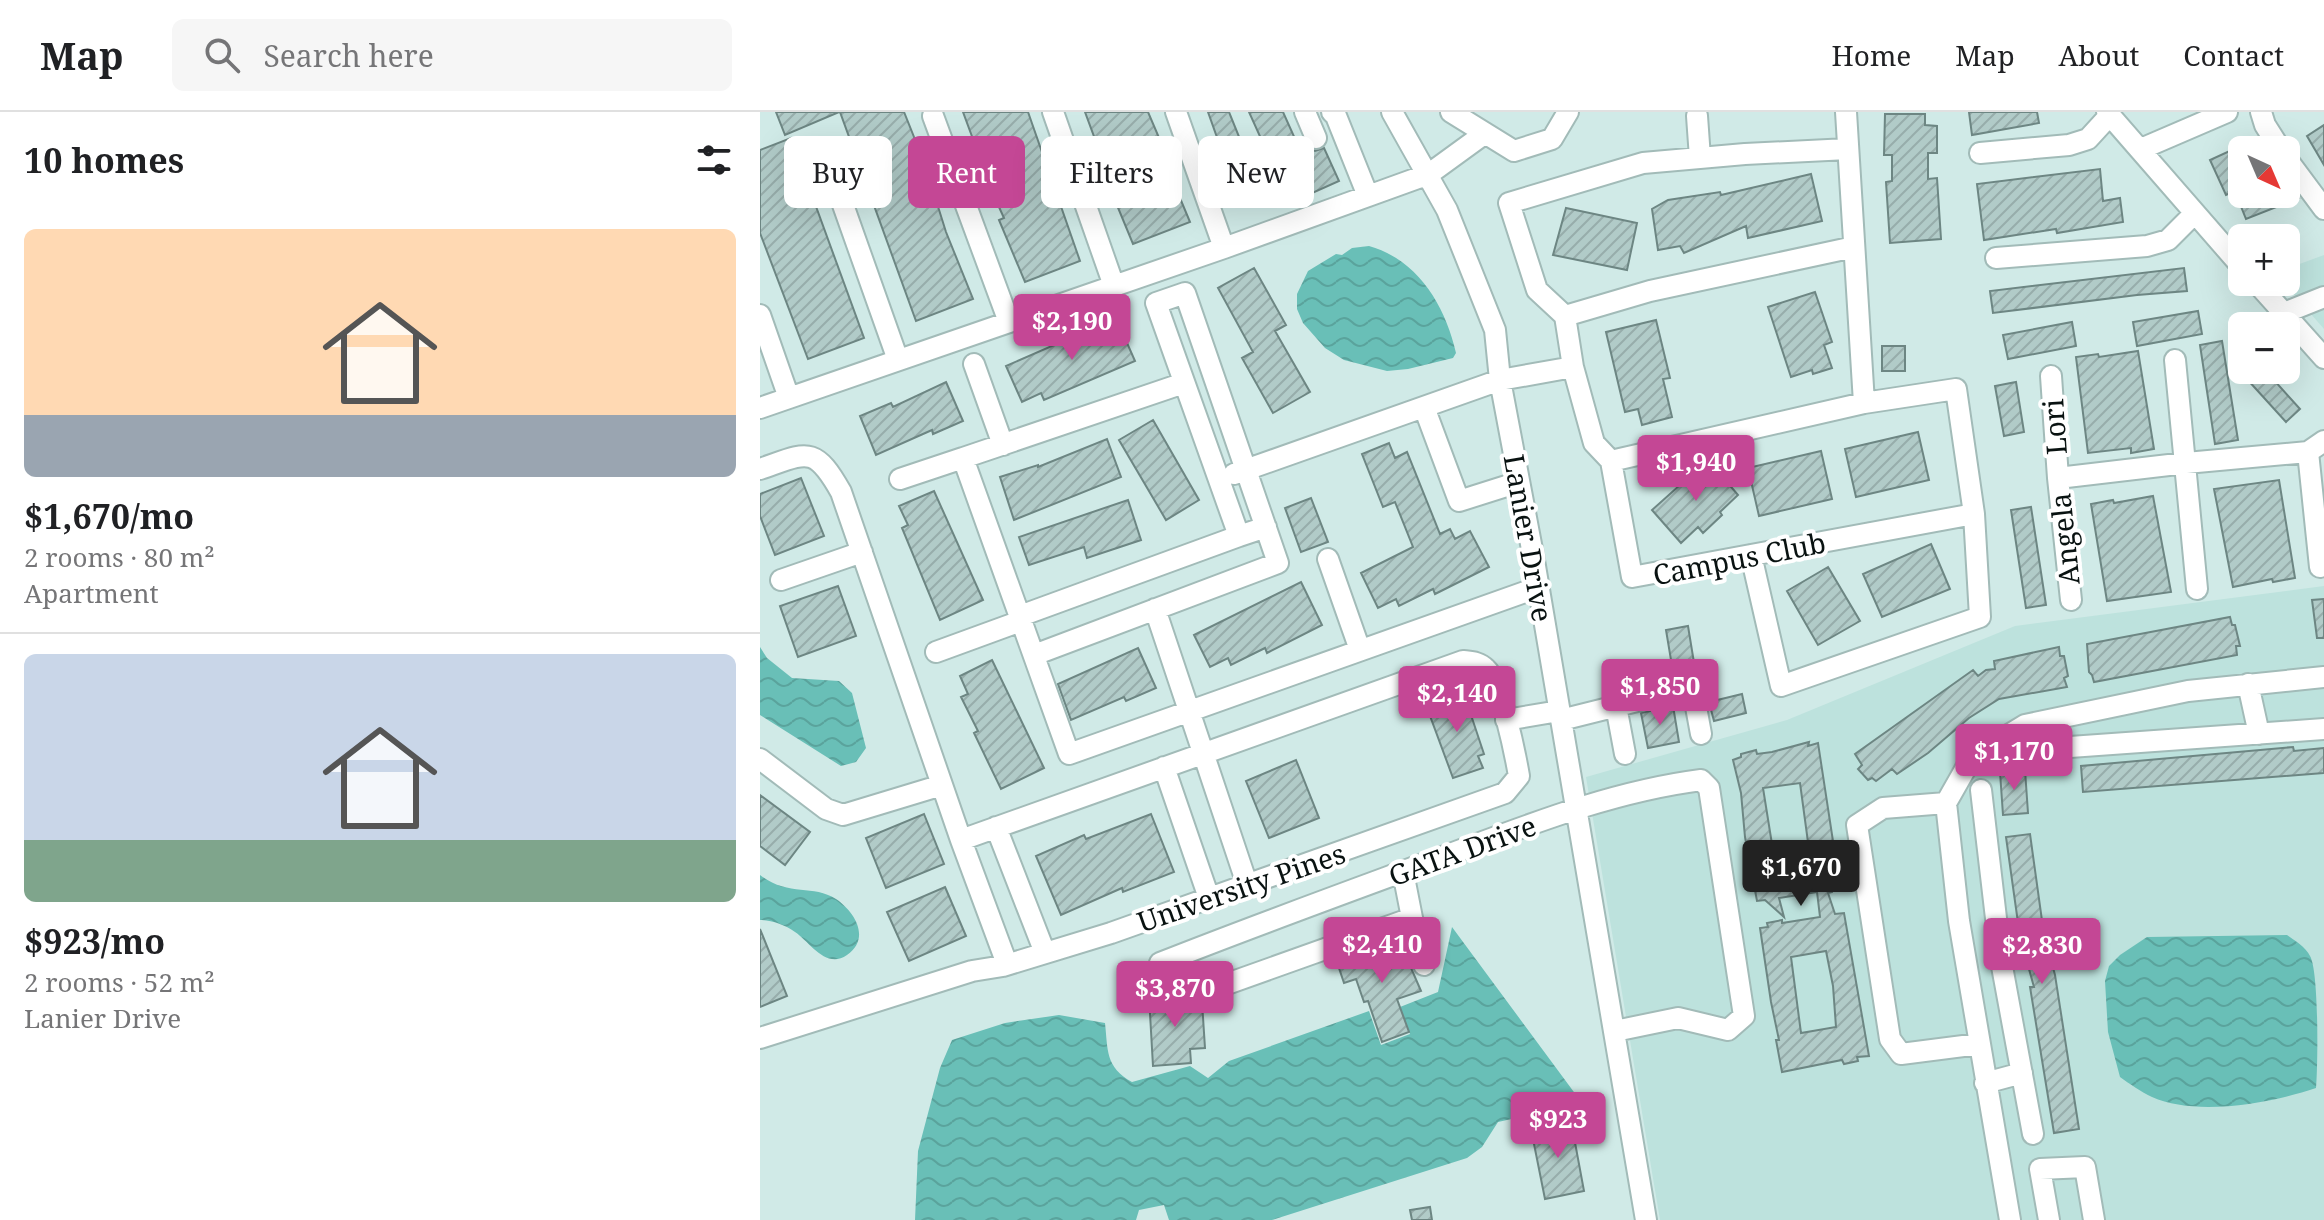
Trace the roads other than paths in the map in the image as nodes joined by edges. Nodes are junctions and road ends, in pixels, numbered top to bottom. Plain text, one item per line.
1 (1053, 112) edge
2 (1176, 112) edge
3 (1305, 112) edge
4 (1332, 112) edge
5 (1392, 112) edge
6 (1568, 112) edge
7 (1846, 112) edge
8 (2227, 112) edge
9 (2261, 112) edge
10 (1697, 113) edge
11 (2108, 114) edge
12 (1462, 115) edge
13 (933, 116) dead end
14 (1484, 134) junction
15 (2272, 136) edge
16 (1316, 138) dead end
17 (1848, 149) junction
18 (2141, 149) junction
19 (1980, 153) dead end
20 (1700, 158) junction
21 (1429, 174) junction
22 (2300, 177) edge
23 (1368, 196) junction
24 (844, 208) edge
25 (2324, 209) edge
26 (2194, 214) junction
27 (1854, 247) junction
28 (1224, 248) junction
29 (2228, 252) edge
30 (1996, 258) dead end
31 (1114, 286) junction
32 (2269, 296) edge
33 (2324, 297) edge
34 (2283, 312) edge
35 (2286, 312) edge
36 (760, 315) edge
37 (1565, 316) junction
38 (1009, 322) junction
39 (2300, 331) edge
40 (2324, 358) edge
41 (898, 360) junction
42 (2175, 360) dead end
43 (974, 364) dead end
44 (1573, 367) junction
45 (2051, 376) dead end
46 (1500, 380) junction
47 (1184, 383) junction
48 (789, 398) junction
49 (1864, 403) junction
50 (1424, 407) junction
51 (760, 408) edge
52 (1003, 445) junction
53 (2316, 446) edge
54 (963, 458) junction
55 (1611, 461) junction
56 (2186, 463) junction
57 (760, 469) edge
58 (1246, 470) junction
59 (2058, 478) junction
60 (900, 479) dead end
61 (1218, 479) junction
62 (1519, 482) junction
63 (1974, 514) junction
64 (1266, 527) junction
65 (1239, 536) junction
66 (862, 552) junction
67 (1751, 555) junction
68 (1328, 559) dead end
69 (2320, 567) dead end
70 (781, 580) dead end
71 (1539, 587) junction
72 (2197, 589) dead end
73 (2071, 600) dead end
74 (1155, 609) junction
75 (1020, 619) junction
76 (1360, 650) junction
77 (936, 652) dead end
78 (1034, 655) junction
79 (2324, 677) edge
80 (2248, 684) junction
81 (1616, 706) junction
82 (1189, 711) junction
83 (1560, 715) junction
84 (1506, 720) junction
85 (2038, 723) junction
86 (2324, 729) edge
87 (1701, 734) dead end
88 (2259, 734) junction
89 (1202, 754) junction
90 (1625, 754) dead end
91 (760, 759) edge
92 (1164, 767) junction
93 (942, 785) junction
94 (1981, 790) dead end
95 (1946, 803) junction
96 (1577, 807) junction
97 (996, 827) junction
98 (961, 840) junction
99 (1403, 872) junction
100 (1247, 884) junction
101 (1209, 898) junction
102 (1412, 918) junction
103 (1045, 953) junction
104 (2001, 961) junction
105 (1007, 964) junction
106 (1424, 965) dead end
107 (1967, 968) junction
108 (1615, 1031) junction
109 (760, 1038) edge
110 (1979, 1044) junction
111 (2022, 1073) junction
112 (1985, 1083) junction
113 (2033, 1134) dead end
114 (1646, 1220) edge
115 (2010, 1220) edge
116 (2049, 1220) edge
117 (2094, 1220) edge

1 - 31 street
2 - 28 street
3 - 16 street
4 - 23 street
5 - 21 street, Lanier Drive
6 - 14 street
7 - 17 street
8 - 18 street
9 - 15 street
10 - 20 street
11 - 18 street
11 - 19 street
12 - 14 street
13 - 38 street
14 - 21 street
17 - 20 street
17 - 27 street
18 - 26 street
20 - 37 street
21 - 23 street
21 - 46 street, Lanier Drive
22 - 25 street
23 - 28 street
24 - 41 street
26 - 29 street
26 - 30 street
27 - 37 street
27 - 49 street
28 - 31 street
31 - 38 street
32 - 34 street
33 - 35 street
36 - 48 street
37 - 44 street, Campus Club
38 - 41 street
39 - 40 street
41 - 48 street
42 - 56 street
43 - 52 street
44 - 46 street
44 - 55 street, Campus Club
45 - 59 street, Lori
46 - 50 street
46 - 62 street, Lanier Drive
47 - 52 street
47 - 58 street
47 - 61 street
48 - 51 street
49 - 55 street
49 - 63 street
50 - 58 street
50 - 62 street
52 - 54 street
53 - 56 street
53 - 69 street
54 - 60 street
54 - 75 street
55 - 67 street, Campus Club
56 - 59 street
56 - 72 street
57 - 66 street
58 - 61 street
58 - 64 street
59 - 73 street, Angela
61 - 65 street
62 - 71 street, Lanier Drive
63 - 67 street, Campus Club
63 - 67 street
64 - 65 street
64 - 74 street
65 - 75 street
66 - 70 street
66 - 93 street
68 - 76 street
71 - 76 street
71 - 83 street, Lanier Drive
74 - 78 street
74 - 82 street
75 - 77 street
75 - 78 street
76 - 82 street
78 - 82 street
79 - 80 street
80 - 85 street
80 - 88 street
81 - 83 street
81 - 87 street
81 - 90 street
82 - 89 street
83 - 84 street
83 - 96 street, Lanier Drive
84 - 89 street, University Pines
84 - 100 street, University Pines
85 - 88 street
85 - 95 street
86 - 88 street
89 - 92 street, University Pines
89 - 100 street
91 - 93 street
92 - 97 street, University Pines
92 - 101 street
93 - 98 street
94 - 104 street
95 - 107 street
95 - 110 street
96 - 99 street, GATA Drive
96 - 108 street, Lanier Drive
96 - 108 street, GATA Drive
97 - 98 street, University Pines
97 - 103 street
98 - 105 street
99 - 102 street
99 - 102 street, GATA Drive
100 - 101 street, University Pines
101 - 103 street, University Pines
102 - 106 street
103 - 105 street, University Pines
104 - 107 street
104 - 111 street
105 - 109 street, University Pines
107 - 110 street
108 - 114 street, Lanier Drive
110 - 112 street
111 - 112 street
111 - 113 street
112 - 115 street
116 - 117 street

